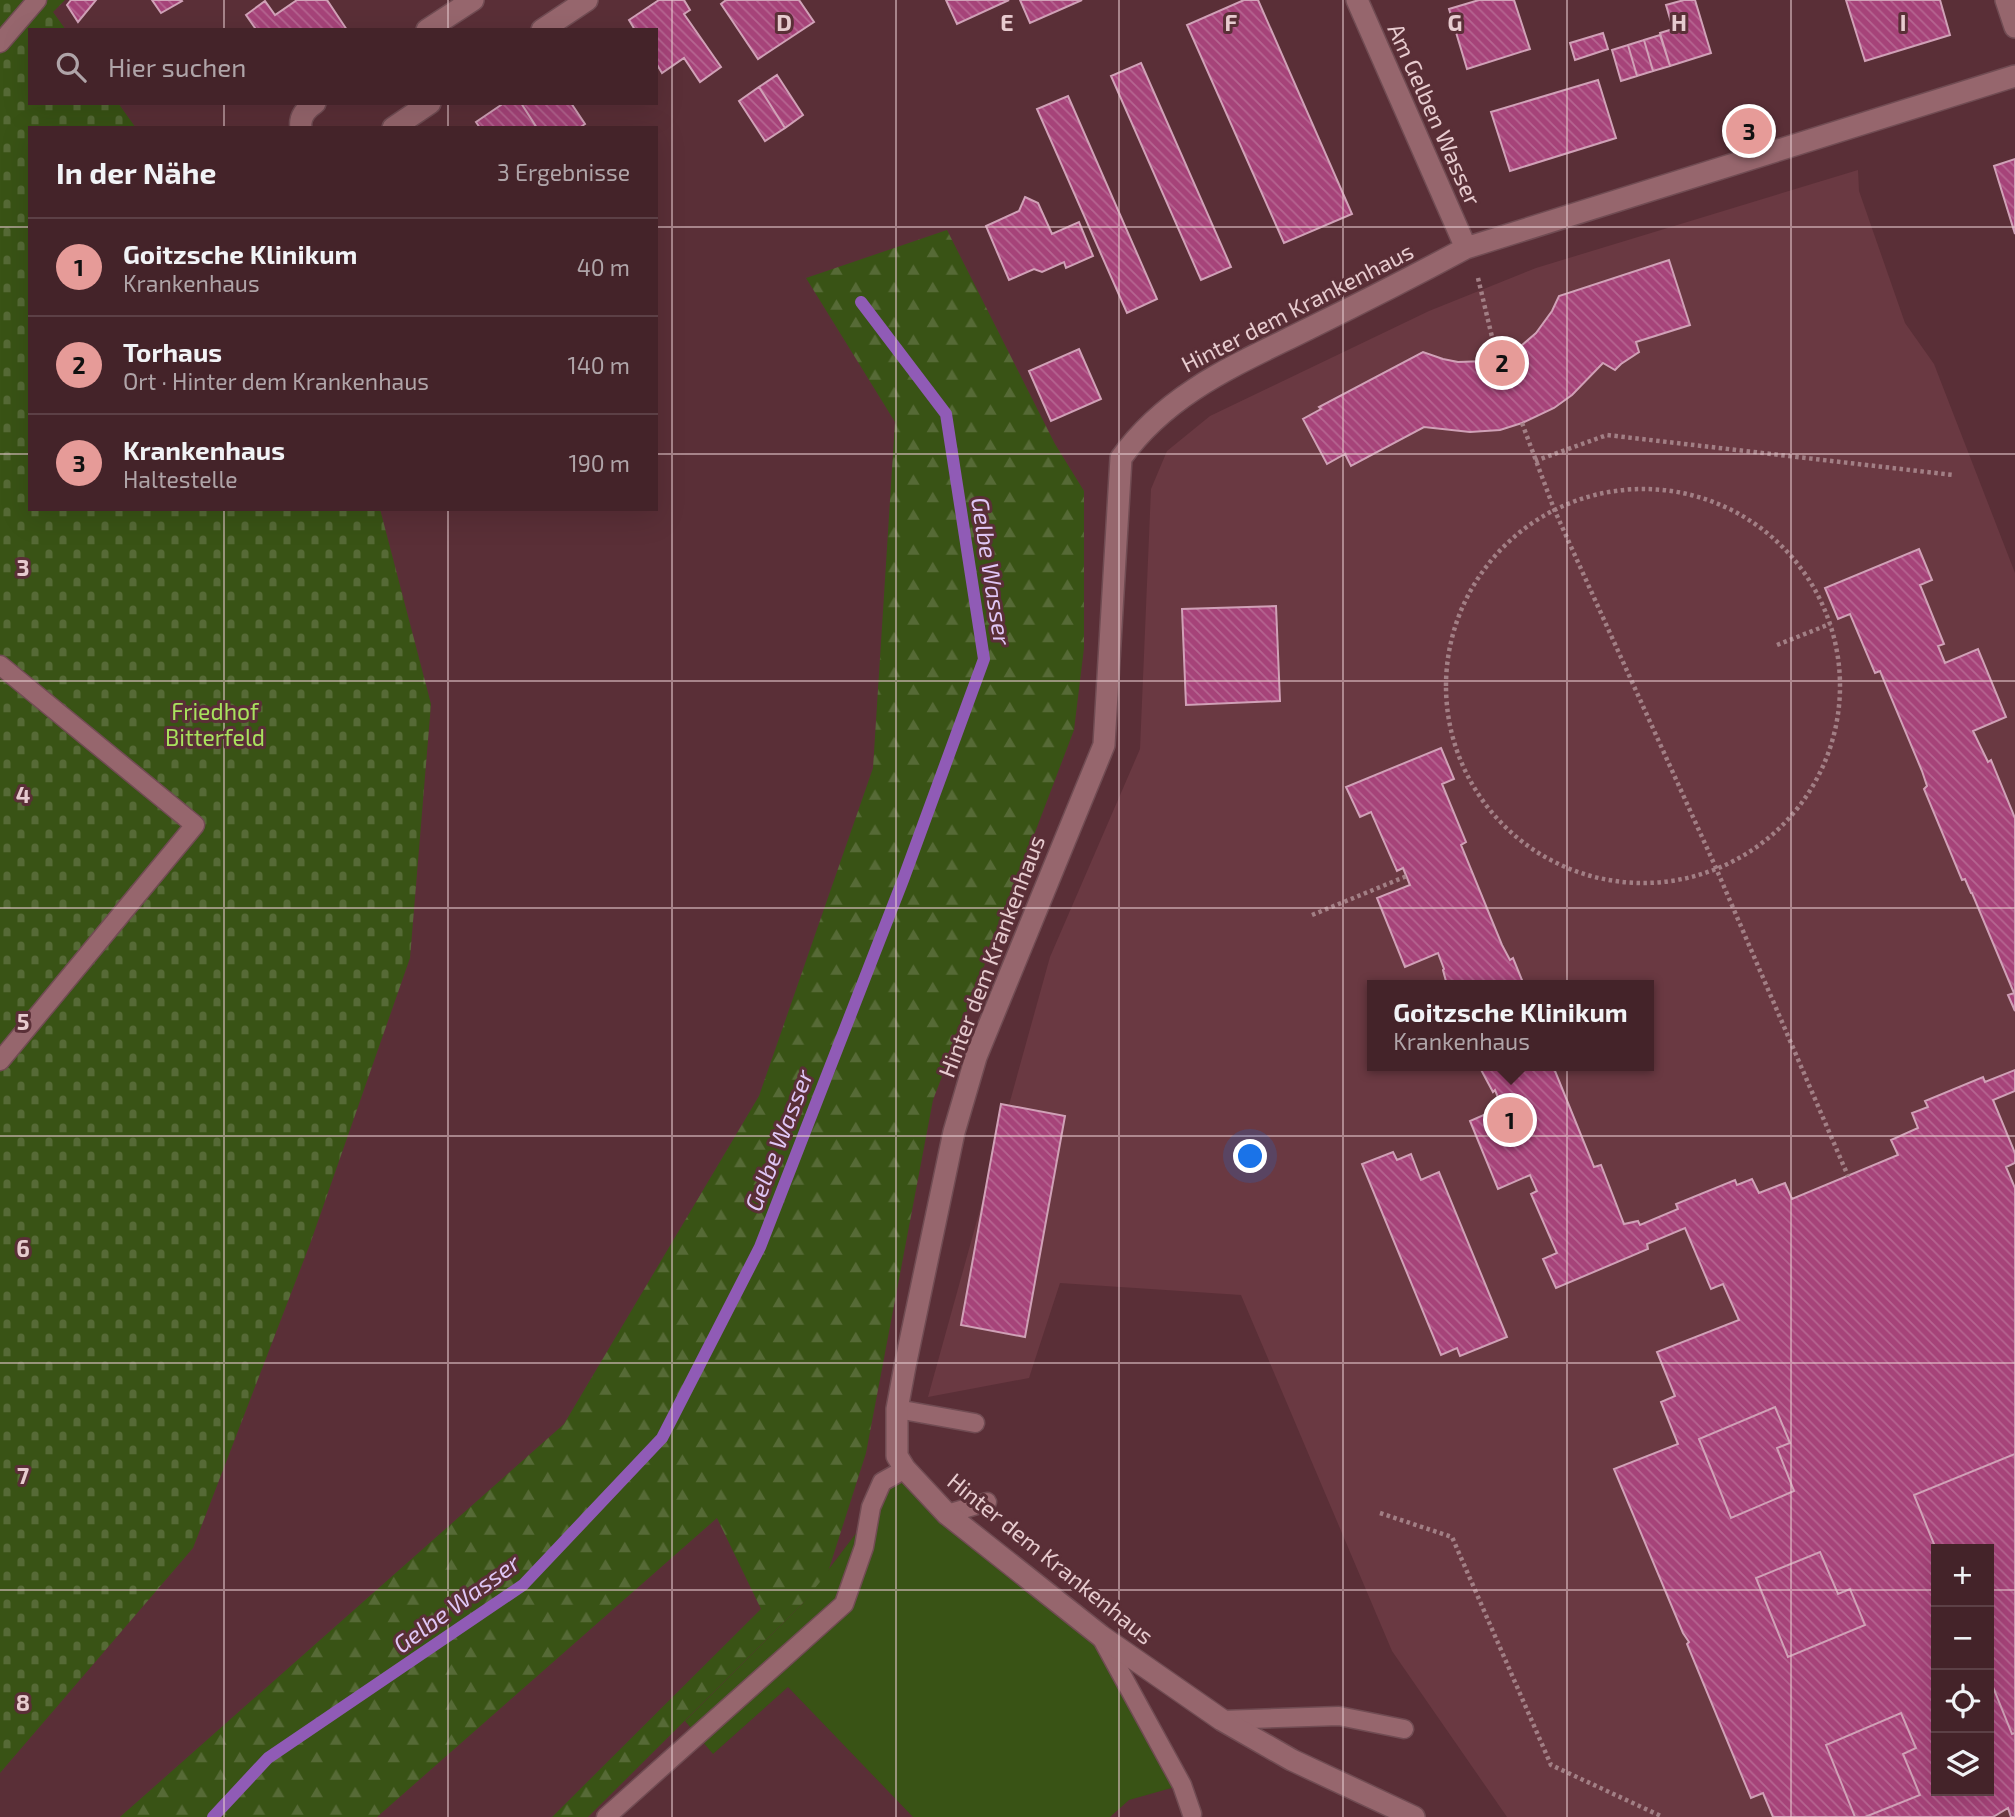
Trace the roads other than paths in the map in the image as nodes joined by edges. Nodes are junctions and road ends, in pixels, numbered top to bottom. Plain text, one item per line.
1 (37, 0) edge
2 (473, 0) edge
3 (587, 0) edge
4 (1357, 0) edge
5 (2006, 0) edge
6 (2015, 27) edge
7 (430, 28) edge
8 (544, 28) edge
9 (0, 43) edge
10 (2015, 76) edge
11 (312, 105) edge
12 (427, 105) edge
13 (301, 126) edge
14 (396, 126) edge
15 (1466, 248) junction
16 (0, 665) edge
17 (0, 1061) edge
18 (897, 1409) junction
19 (975, 1423) dead end
20 (905, 1469) junction
21 (988, 1502) dead end
22 (947, 1514) junction
23 (1101, 1636) junction
24 (1222, 1720) junction
25 (1404, 1729) dead end
26 (1192, 1814) dead end
27 (606, 1817) edge
28 (1414, 1817) edge

1 - 9 lane
2 - 7 street
3 - 8 street
4 - 15 street, Am Gelben Wasser
5 - 6 street
10 - 15 street, Hinter dem Krankenhaus
11 - 13 street
12 - 14 street
15 - 18 street, Hinter dem Krankenhaus
16 - 17 lane
18 - 19 lane
18 - 20 street, Hinter dem Krankenhaus
20 - 22 street, Hinter dem Krankenhaus
20 - 27 lane
21 - 22 lane
22 - 23 street, Hinter dem Krankenhaus
23 - 24 street, Hinter dem Krankenhaus
23 - 26 lane
24 - 25 lane
24 - 28 street, Hinter dem Krankenhaus

